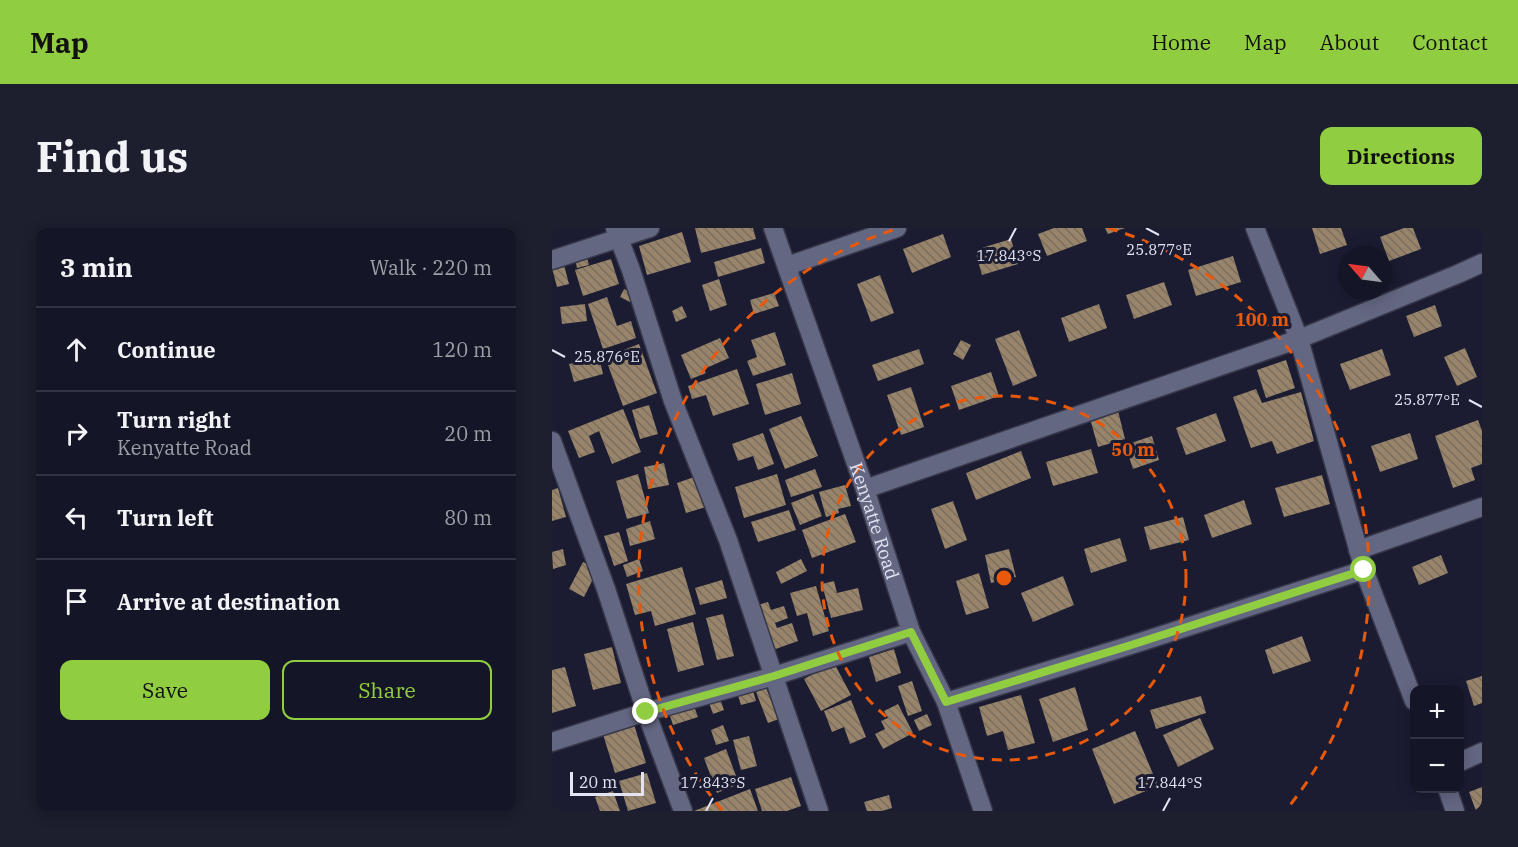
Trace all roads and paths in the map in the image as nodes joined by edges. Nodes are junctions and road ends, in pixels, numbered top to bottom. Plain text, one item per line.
1 (650, 228) edge
2 (773, 228) edge
3 (897, 228) edge
4 (1256, 228) edge
5 (617, 233) edge
6 (552, 260) edge
7 (1482, 263) edge
8 (788, 266) junction
9 (1299, 339) junction
10 (552, 441) edge
11 (865, 489) junction
12 (1482, 507) edge
13 (1359, 550) junction
14 (1364, 570) junction
15 (911, 632) junction
16 (774, 676) junction
17 (1410, 691) edge
18 (946, 702) junction
19 (646, 712) junction
20 (552, 742) edge
21 (1482, 752) edge
22 (1464, 760) edge
23 (1448, 793) edge
24 (683, 811) edge
25 (819, 811) edge
26 (983, 811) edge
27 (1455, 811) edge

1 - 5 street
2 - 8 street, Kenyatte Road
3 - 8 street
4 - 9 street
5 - 6 street
5 - 16 street
7 - 9 street
8 - 11 street, Kenyatte Road
9 - 11 street
9 - 13 street
10 - 19 street
11 - 15 street, Kenyatte Road
12 - 13 street
13 - 14 street
14 - 17 street
14 - 18 street
15 - 16 street
15 - 18 street, Kenyatte Road
16 - 19 street
16 - 25 street
18 - 26 street, Kenyatte Road
19 - 20 street
19 - 24 street
21 - 22 street
23 - 27 street

